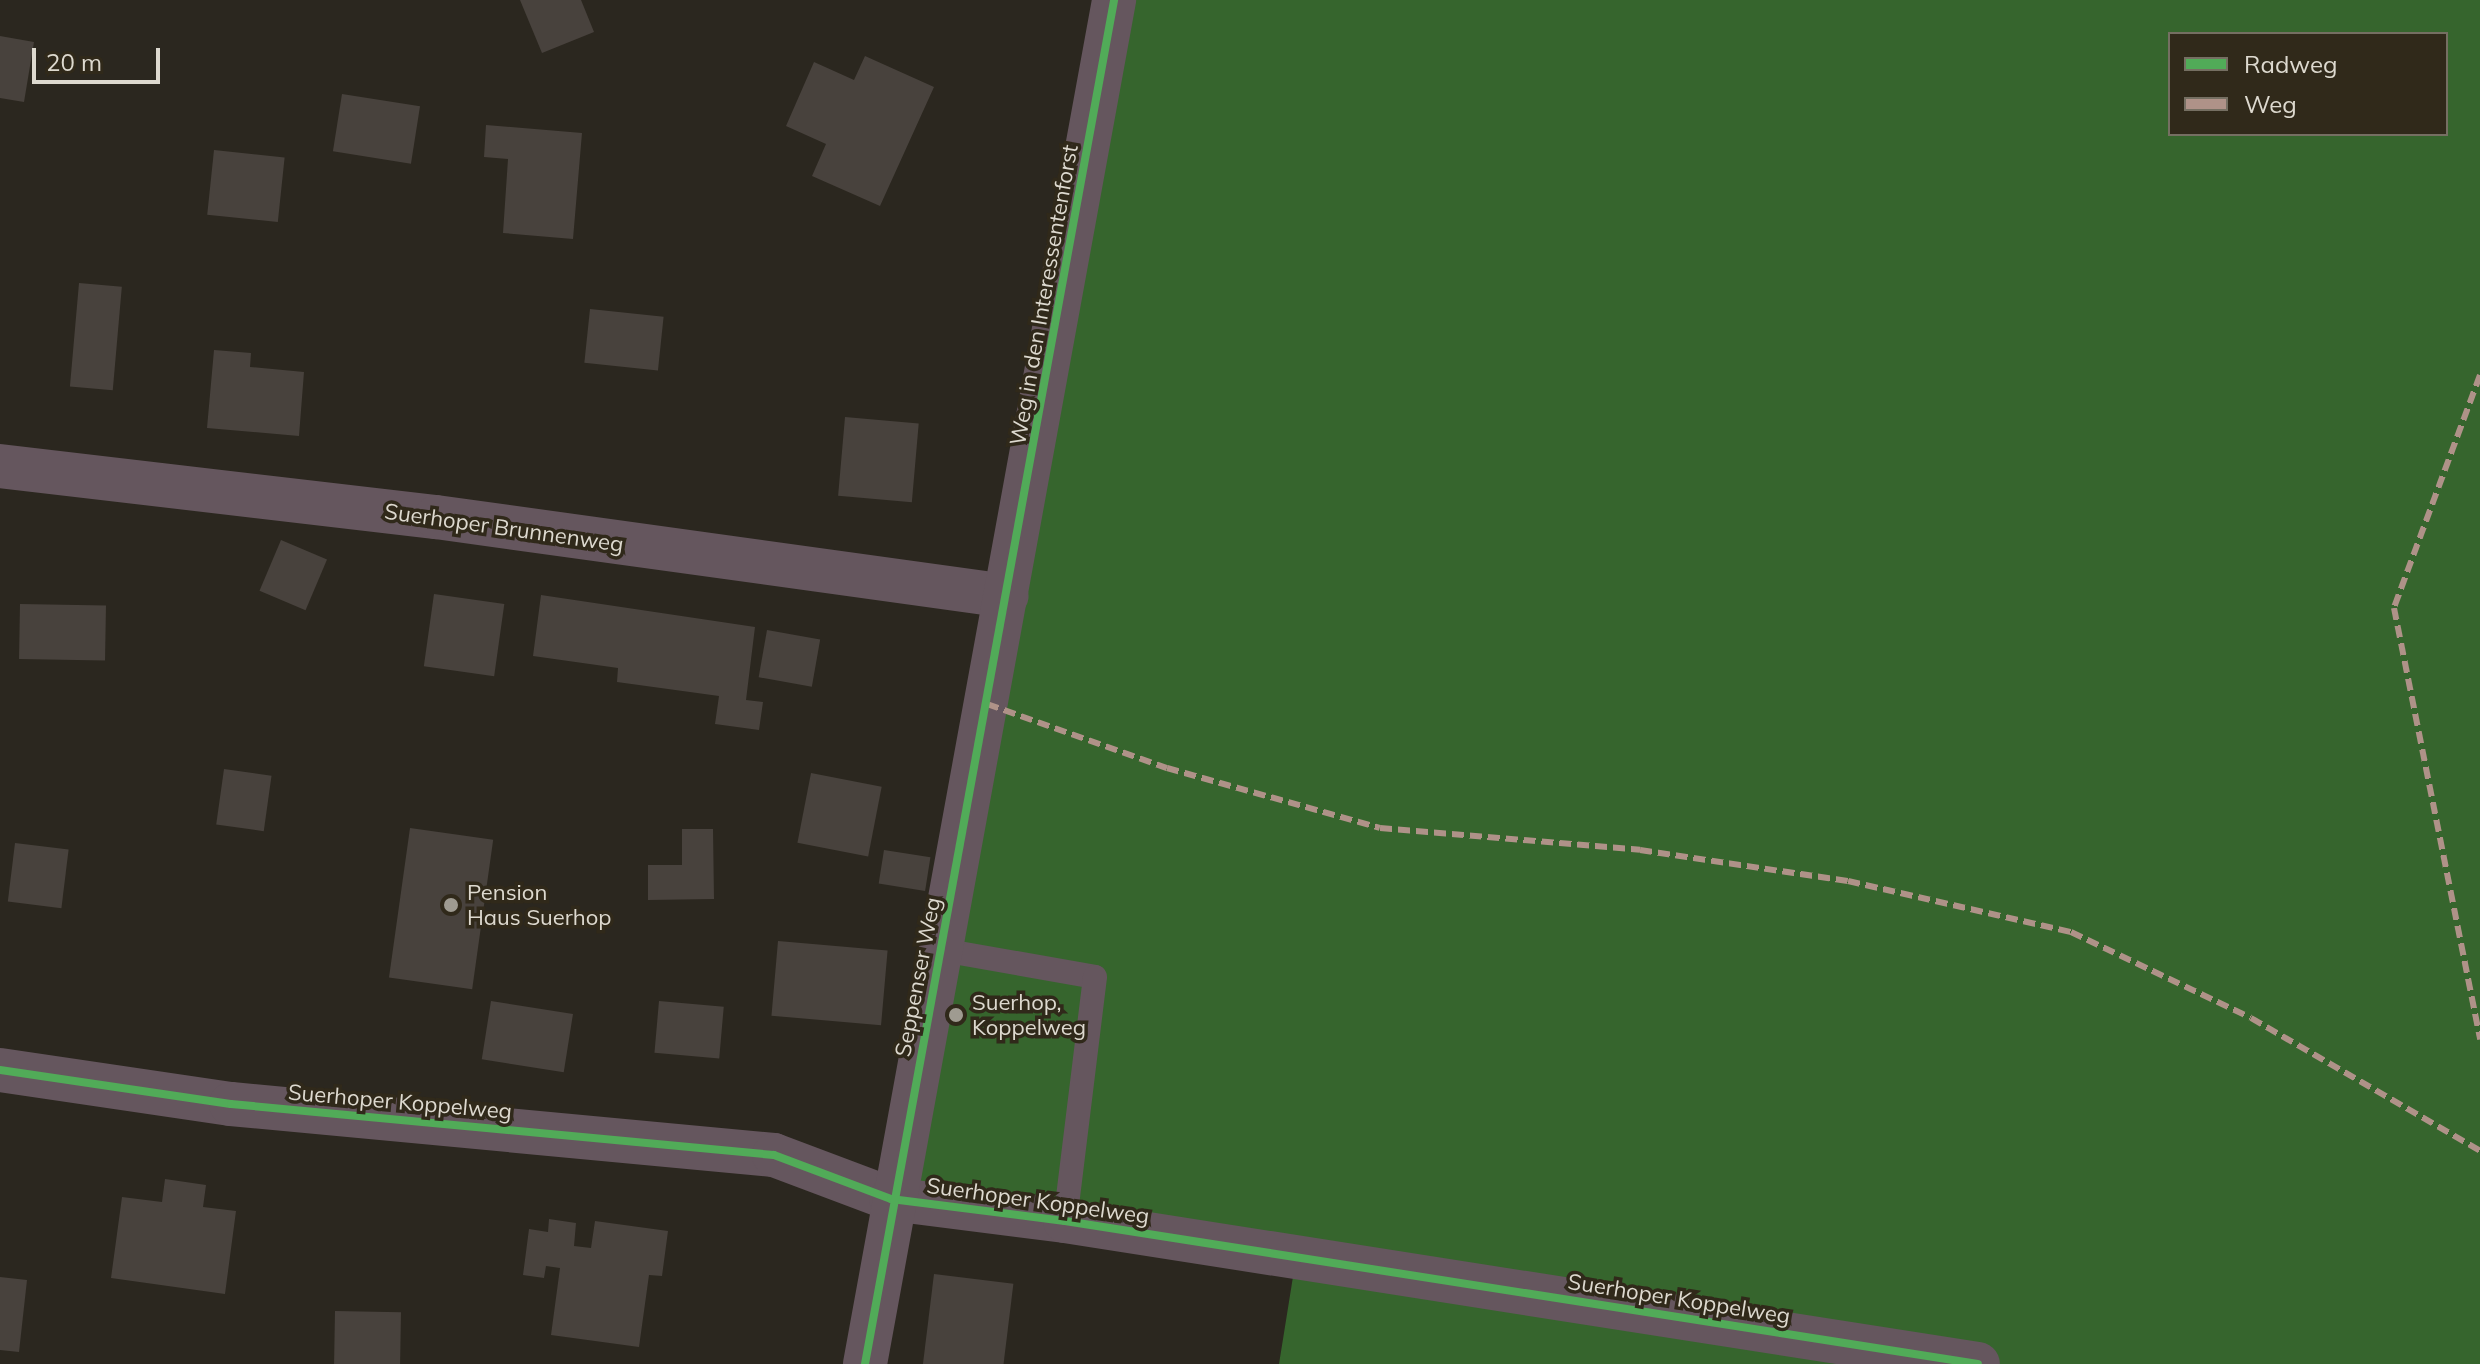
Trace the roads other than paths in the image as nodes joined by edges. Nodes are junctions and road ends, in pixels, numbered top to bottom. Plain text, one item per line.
1 (1114, 0) edge
2 (0, 466) edge
3 (1007, 596) junction
4 (942, 950) junction
5 (0, 1070) edge
6 (891, 1199) junction
7 (1065, 1221) junction
8 (865, 1364) edge
9 (1978, 1364) edge

1 - 3 street, Weg in den Interessentenforst
2 - 3 street, Suerhoper Brunnenweg
3 - 4 street, Seppenser Weg
4 - 6 street, Seppenser Weg
4 - 7 lane
5 - 6 street, Suerhoper Koppelweg
6 - 7 street, Suerhoper Koppelweg
6 - 8 street, Seppenser Weg
7 - 9 street, Suerhoper Koppelweg

